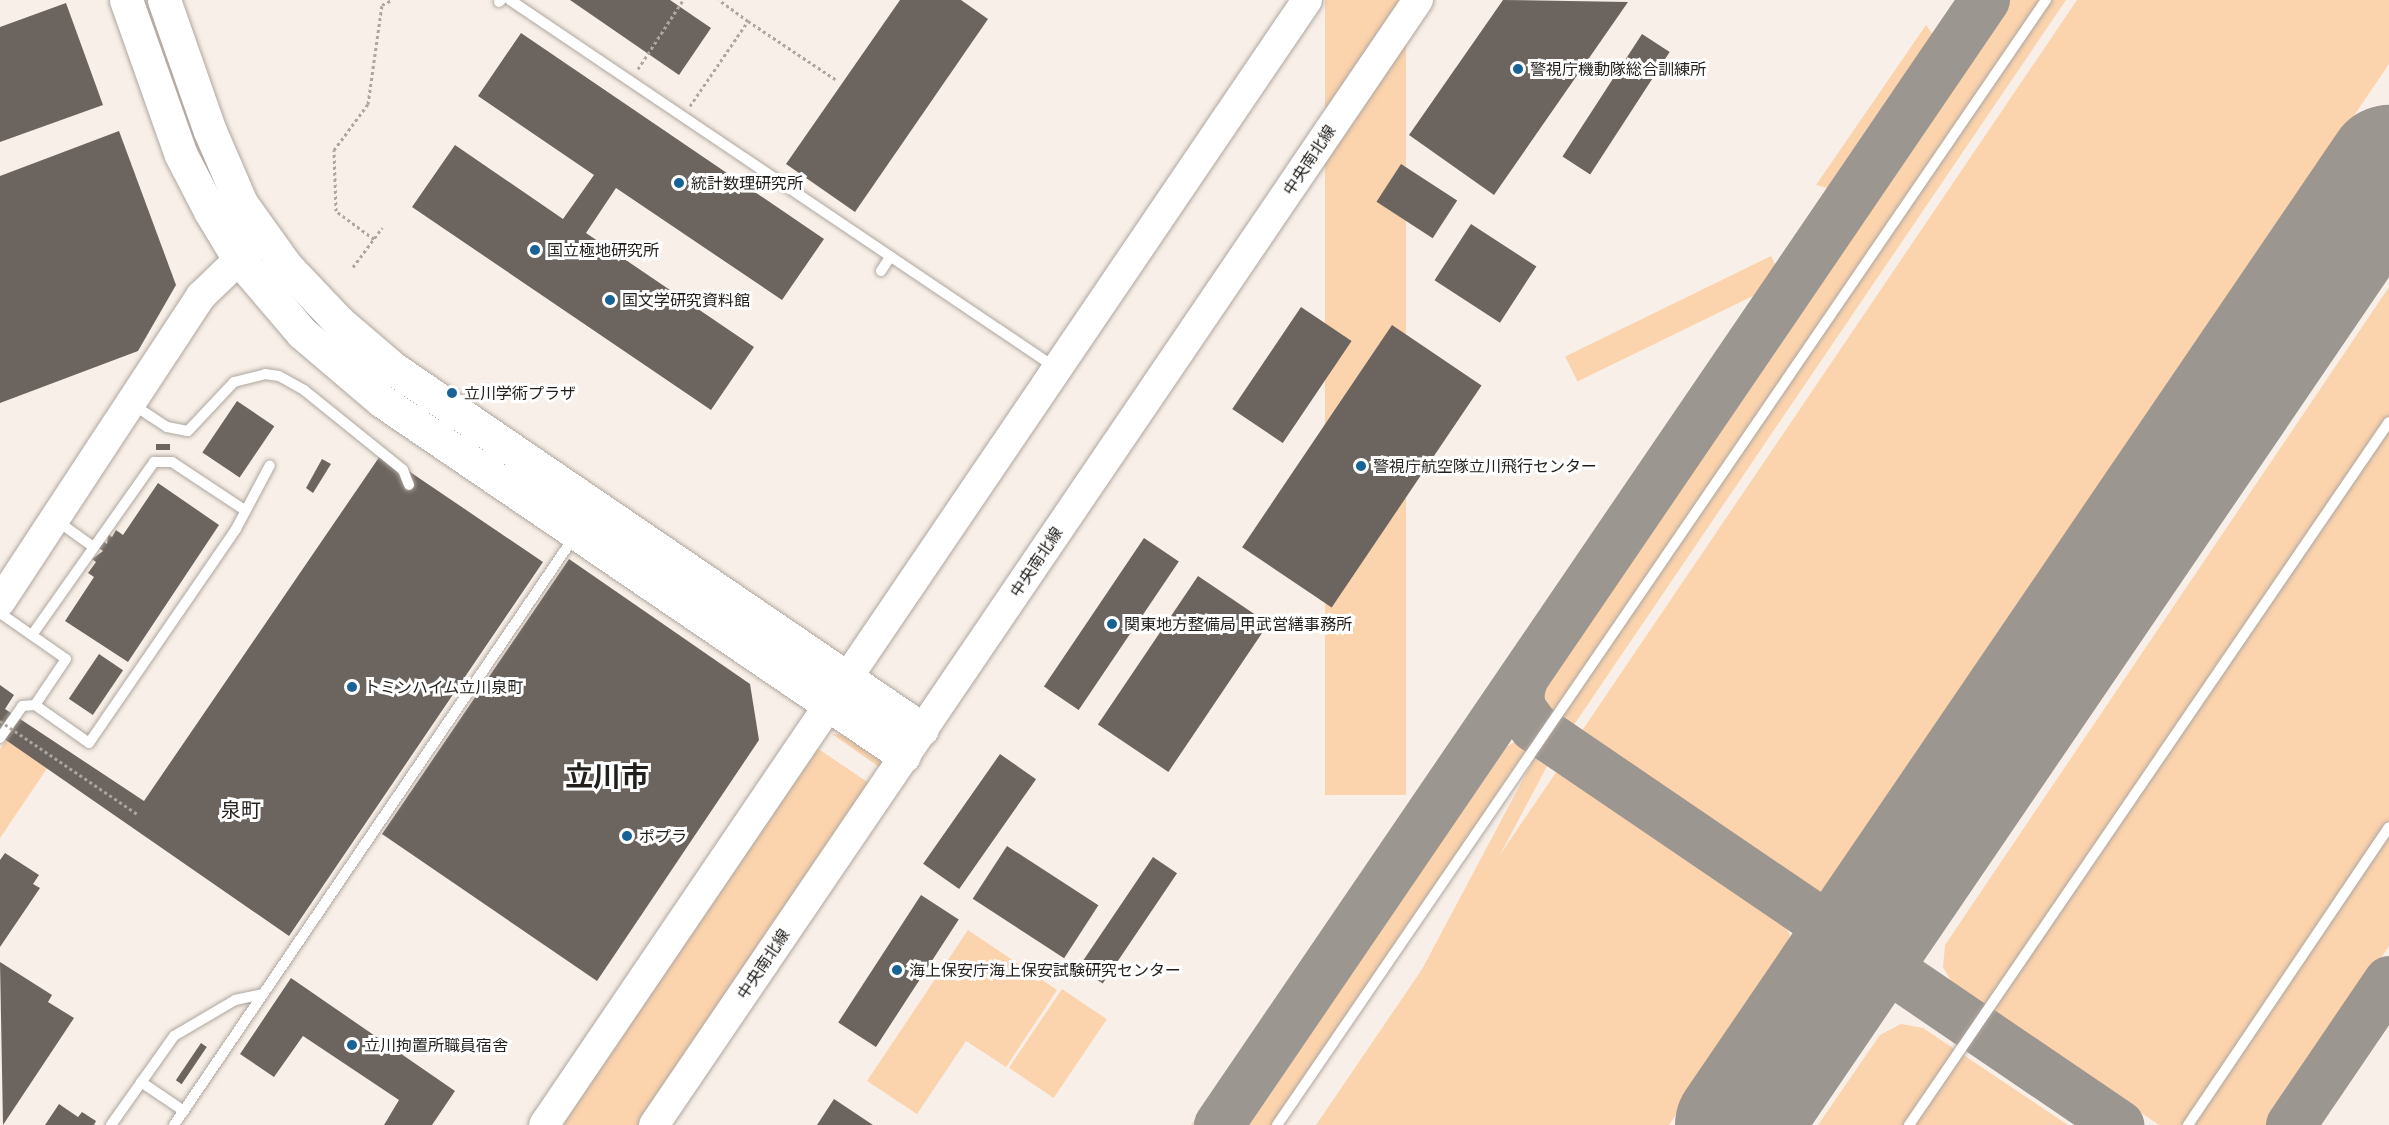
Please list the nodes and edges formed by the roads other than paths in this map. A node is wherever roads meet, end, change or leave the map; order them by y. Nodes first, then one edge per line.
1 (126, 0) edge
2 (164, 0) edge
3 (1307, 0) edge
4 (1418, 0) edge
5 (2046, 0) edge
6 (503, 1) edge
7 (264, 236) junction
8 (890, 256) junction
9 (239, 259) junction
10 (881, 271) dead end
11 (1056, 368) junction
12 (132, 404) junction
13 (2389, 422) edge
14 (270, 465) dead end
15 (409, 485) dead end
16 (243, 509) junction
17 (56, 520) junction
18 (577, 533) junction
19 (92, 546) junction
20 (0, 602) edge
21 (0, 614) edge
22 (32, 635) junction
23 (848, 678) junction
24 (35, 705) junction
25 (830, 706) junction
26 (922, 729) junction
27 (0, 738) edge
28 (904, 756) junction
29 (2389, 827) edge
30 (263, 994) junction
31 (141, 1082) junction
32 (184, 1111) junction
33 (111, 1125) edge
34 (174, 1125) edge
35 (544, 1125) edge
36 (654, 1125) edge
37 (1277, 1125) edge
38 (1909, 1125) edge
39 (2188, 1125) edge

1 - 9 main road
2 - 7 main road
3 - 11 main road
4 - 26 main road, 中央南北線
5 - 37 lane
6 - 8 lane
7 - 9 main road
7 - 23 main road
8 - 10 lane
8 - 11 lane
9 - 12 main road
9 - 18 main road
11 - 23 main road
12 - 15 lane
12 - 17 main road
13 - 38 lane
14 - 16 lane
16 - 19 lane
16 - 24 lane
17 - 19 lane
17 - 20 main road
18 - 25 main road
18 - 30 lane
19 - 22 lane
21 - 22 lane
22 - 24 lane
23 - 25 main road
23 - 26 main road
24 - 27 lane
25 - 28 main road
25 - 35 main road
26 - 28 main road, 中央南北線
28 - 36 main road, 中央南北線
29 - 39 lane
30 - 31 lane
30 - 32 lane
31 - 32 lane
31 - 33 lane
32 - 34 lane

